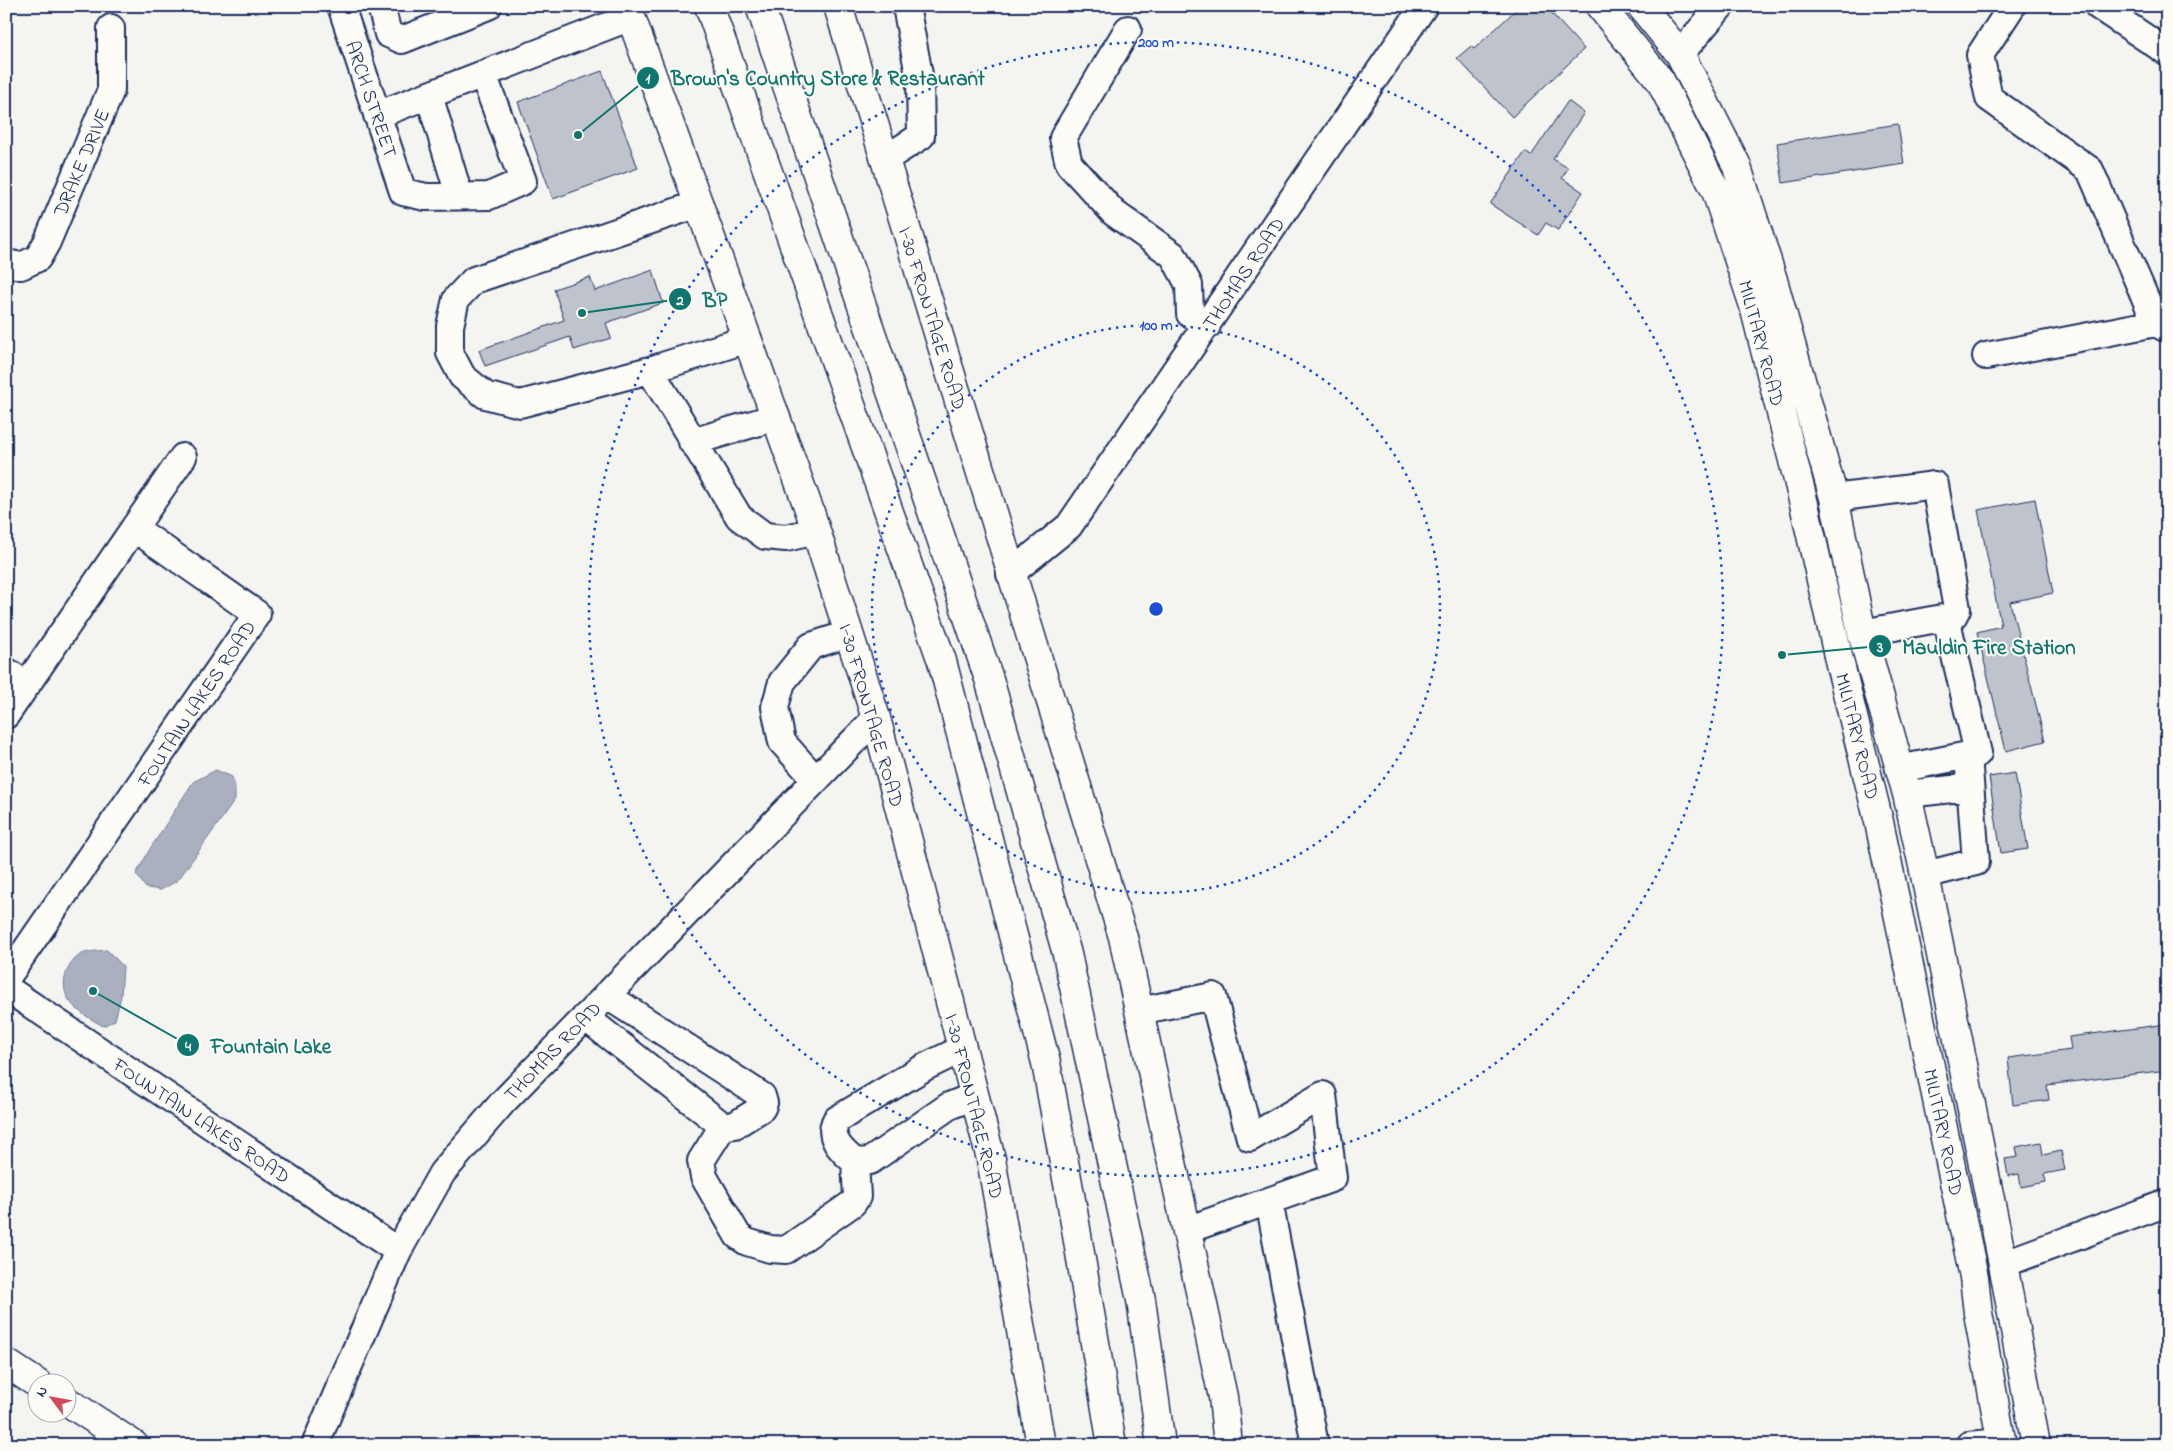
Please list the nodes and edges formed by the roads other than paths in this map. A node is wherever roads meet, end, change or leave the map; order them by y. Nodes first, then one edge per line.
1 (341, 6) edge
2 (381, 6) edge
3 (488, 6) edge
4 (709, 6) edge
5 (760, 6) edge
6 (838, 6) edge
7 (906, 6) edge
8 (1424, 6) edge
9 (1600, 6) edge
10 (1642, 6) edge
11 (1721, 6) edge
12 (2012, 6) edge
13 (2098, 6) edge
14 (629, 12) edge
15 (111, 28) dead end
16 (1128, 29) dead end
17 (2167, 52) edge
18 (1680, 54) junction
19 (484, 74) junction
20 (429, 95) junction
21 (377, 115) junction
22 (885, 159) junction
23 (459, 195) junction
24 (699, 204) junction
25 (6, 263) edge
26 (1207, 326) junction
27 (2162, 326) edge
28 (748, 339) junction
29 (1986, 356) dead end
30 (650, 370) junction
31 (776, 417) junction
32 (692, 442) junction
33 (183, 457) dead end
34 (1834, 498) junction
35 (134, 528) junction
36 (816, 531) junction
37 (1010, 574) junction
38 (1954, 616) junction
39 (1862, 633) junction
40 (848, 634) junction
41 (1835, 643) junction
42 (16, 678) edge
43 (6, 715) edge
44 (876, 718) junction
45 (1968, 755) junction
46 (816, 780) junction
47 (1903, 782) junction
48 (1970, 787) junction
49 (1925, 875) junction
50 (6, 979) edge
51 (6, 988) edge
52 (606, 995) junction
53 (1139, 1011) junction
54 (585, 1017) junction
55 (962, 1049) junction
56 (974, 1096) junction
57 (723, 1126) junction
58 (856, 1162) junction
59 (1269, 1201) junction
60 (2167, 1203) edge
61 (1187, 1230) junction
62 (398, 1251) junction
63 (2003, 1264) junction
64 (1974, 1276) junction
65 (6, 1363) edge
66 (28, 1377) edge
67 (78, 1409) edge
68 (2002, 1444) edge
69 (134, 1445) edge
70 (315, 1445) edge
71 (1041, 1445) edge
72 (1112, 1445) edge
73 (1161, 1445) edge
74 (1228, 1445) edge
75 (1314, 1445) edge
76 (1968, 1445) edge
77 (2036, 1445) edge

1 - 21 street, ARCH STREET
2 - 3 street
4 - 72 main road
5 - 73 main road
6 - 22 main road, I-30 FRONTAGE ROAD
7 - 22 street
8 - 26 street, THOMAS ROAD
9 - 41 main road, MILITARY ROAD
10 - 18 main road, MILITARY ROAD
11 - 18 street
12 - 27 street
13 - 17 street
14 - 19 street
14 - 24 main road, I-30 FRONTAGE ROAD
15 - 25 street, DRAKE DRIVE
16 - 26 street
18 - 34 main road, MILITARY ROAD
19 - 20 street
19 - 23 street
20 - 21 street
20 - 23 street
21 - 23 street, ARCH STREET
22 - 37 main road, I-30 FRONTAGE ROAD
24 - 28 main road, I-30 FRONTAGE ROAD
24 - 30 street
26 - 37 street, THOMAS ROAD
27 - 29 street
28 - 30 street
28 - 31 main road, I-30 FRONTAGE ROAD
30 - 32 street
31 - 32 street
31 - 36 main road, I-30 FRONTAGE ROAD
32 - 36 street
33 - 35 street
34 - 38 street
34 - 39 main road, MILITARY ROAD
35 - 42 street
35 - 50 street, FOUTAIN LAKES ROAD
36 - 40 main road, I-30 FRONTAGE ROAD
37 - 53 main road, I-30 FRONTAGE ROAD
38 - 39 street
38 - 45 street
39 - 41 main road
39 - 47 main road, MILITARY ROAD
40 - 44 main road, I-30 FRONTAGE ROAD
40 - 46 street
41 - 64 main road, MILITARY ROAD
42 - 43 street
44 - 46 street, THOMAS ROAD
44 - 55 main road, I-30 FRONTAGE ROAD
45 - 47 street
45 - 48 street
46 - 52 street, THOMAS ROAD
47 - 48 street
47 - 49 main road, MILITARY ROAD
48 - 49 street
49 - 63 main road, MILITARY ROAD
51 - 62 street, FOUNTAIN LAKES ROAD
52 - 54 street, THOMAS ROAD
52 - 57 street
53 - 59 street
53 - 61 main road, I-30 FRONTAGE ROAD
54 - 57 street
54 - 62 street, THOMAS ROAD
55 - 56 main road, I-30 FRONTAGE ROAD
55 - 58 street
56 - 58 street
56 - 71 main road, I-30 FRONTAGE ROAD
57 - 58 street
59 - 61 street
59 - 75 street
60 - 63 street
61 - 74 main road, I-30 FRONTAGE ROAD
62 - 70 street, THOMAS ROAD
63 - 64 main road
63 - 77 main road, MILITARY ROAD
64 - 68 main road, MILITARY ROAD
65 - 66 main road
67 - 69 main road
68 - 76 street

